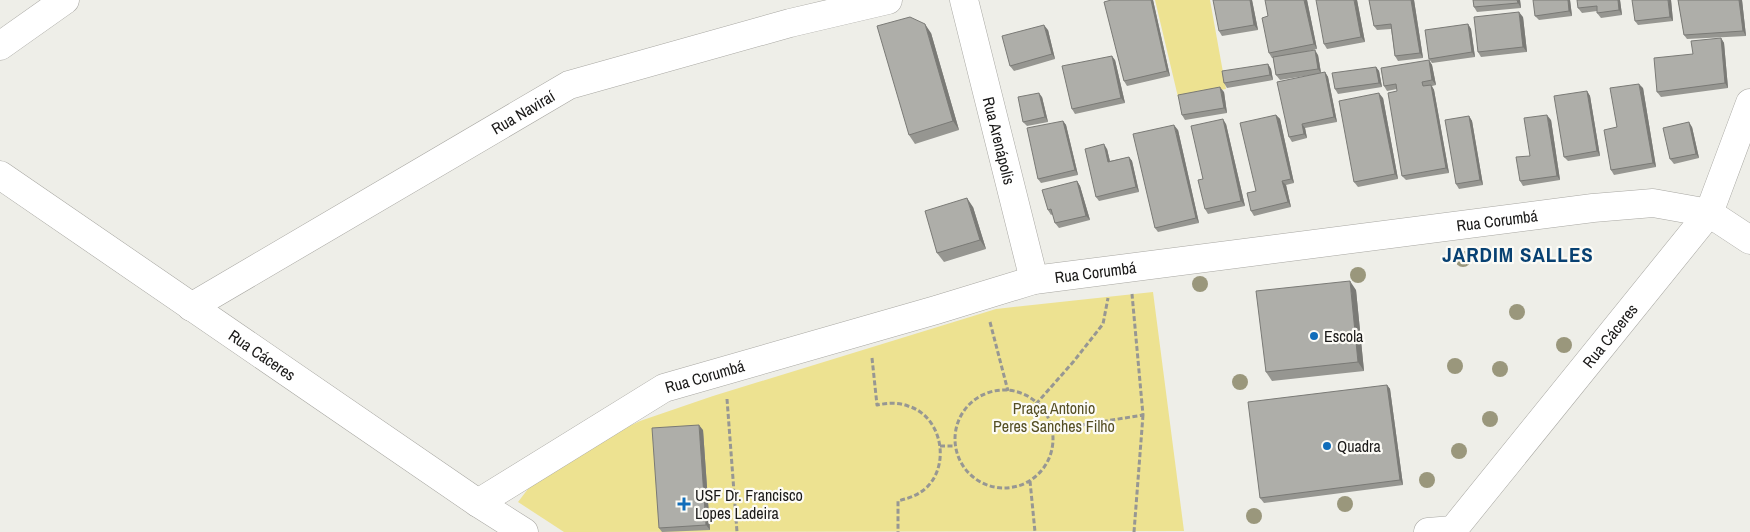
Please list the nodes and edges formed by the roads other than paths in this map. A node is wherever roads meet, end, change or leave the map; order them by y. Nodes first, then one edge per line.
1 (65, 0) edge
2 (888, 0) edge
3 (964, 0) edge
4 (0, 46) edge
5 (1750, 103) edge
6 (0, 175) edge
7 (1709, 213) junction
8 (1750, 240) edge
9 (1034, 280) junction
10 (191, 307) junction
11 (478, 503) junction
12 (1445, 531) edge
13 (524, 532) edge

1 - 4 street
2 - 10 street, Rua Naviraí
3 - 9 street, Rua Arenápolis
5 - 7 street, Rua Cáceres
6 - 10 street, Rua Cáceres
7 - 8 street, Rua Corumbá
7 - 9 street, Rua Corumbá
7 - 12 street, Rua Cáceres
9 - 11 street, Rua Corumbá
10 - 11 street, Rua Cáceres
11 - 13 street, Rua Cáceres

